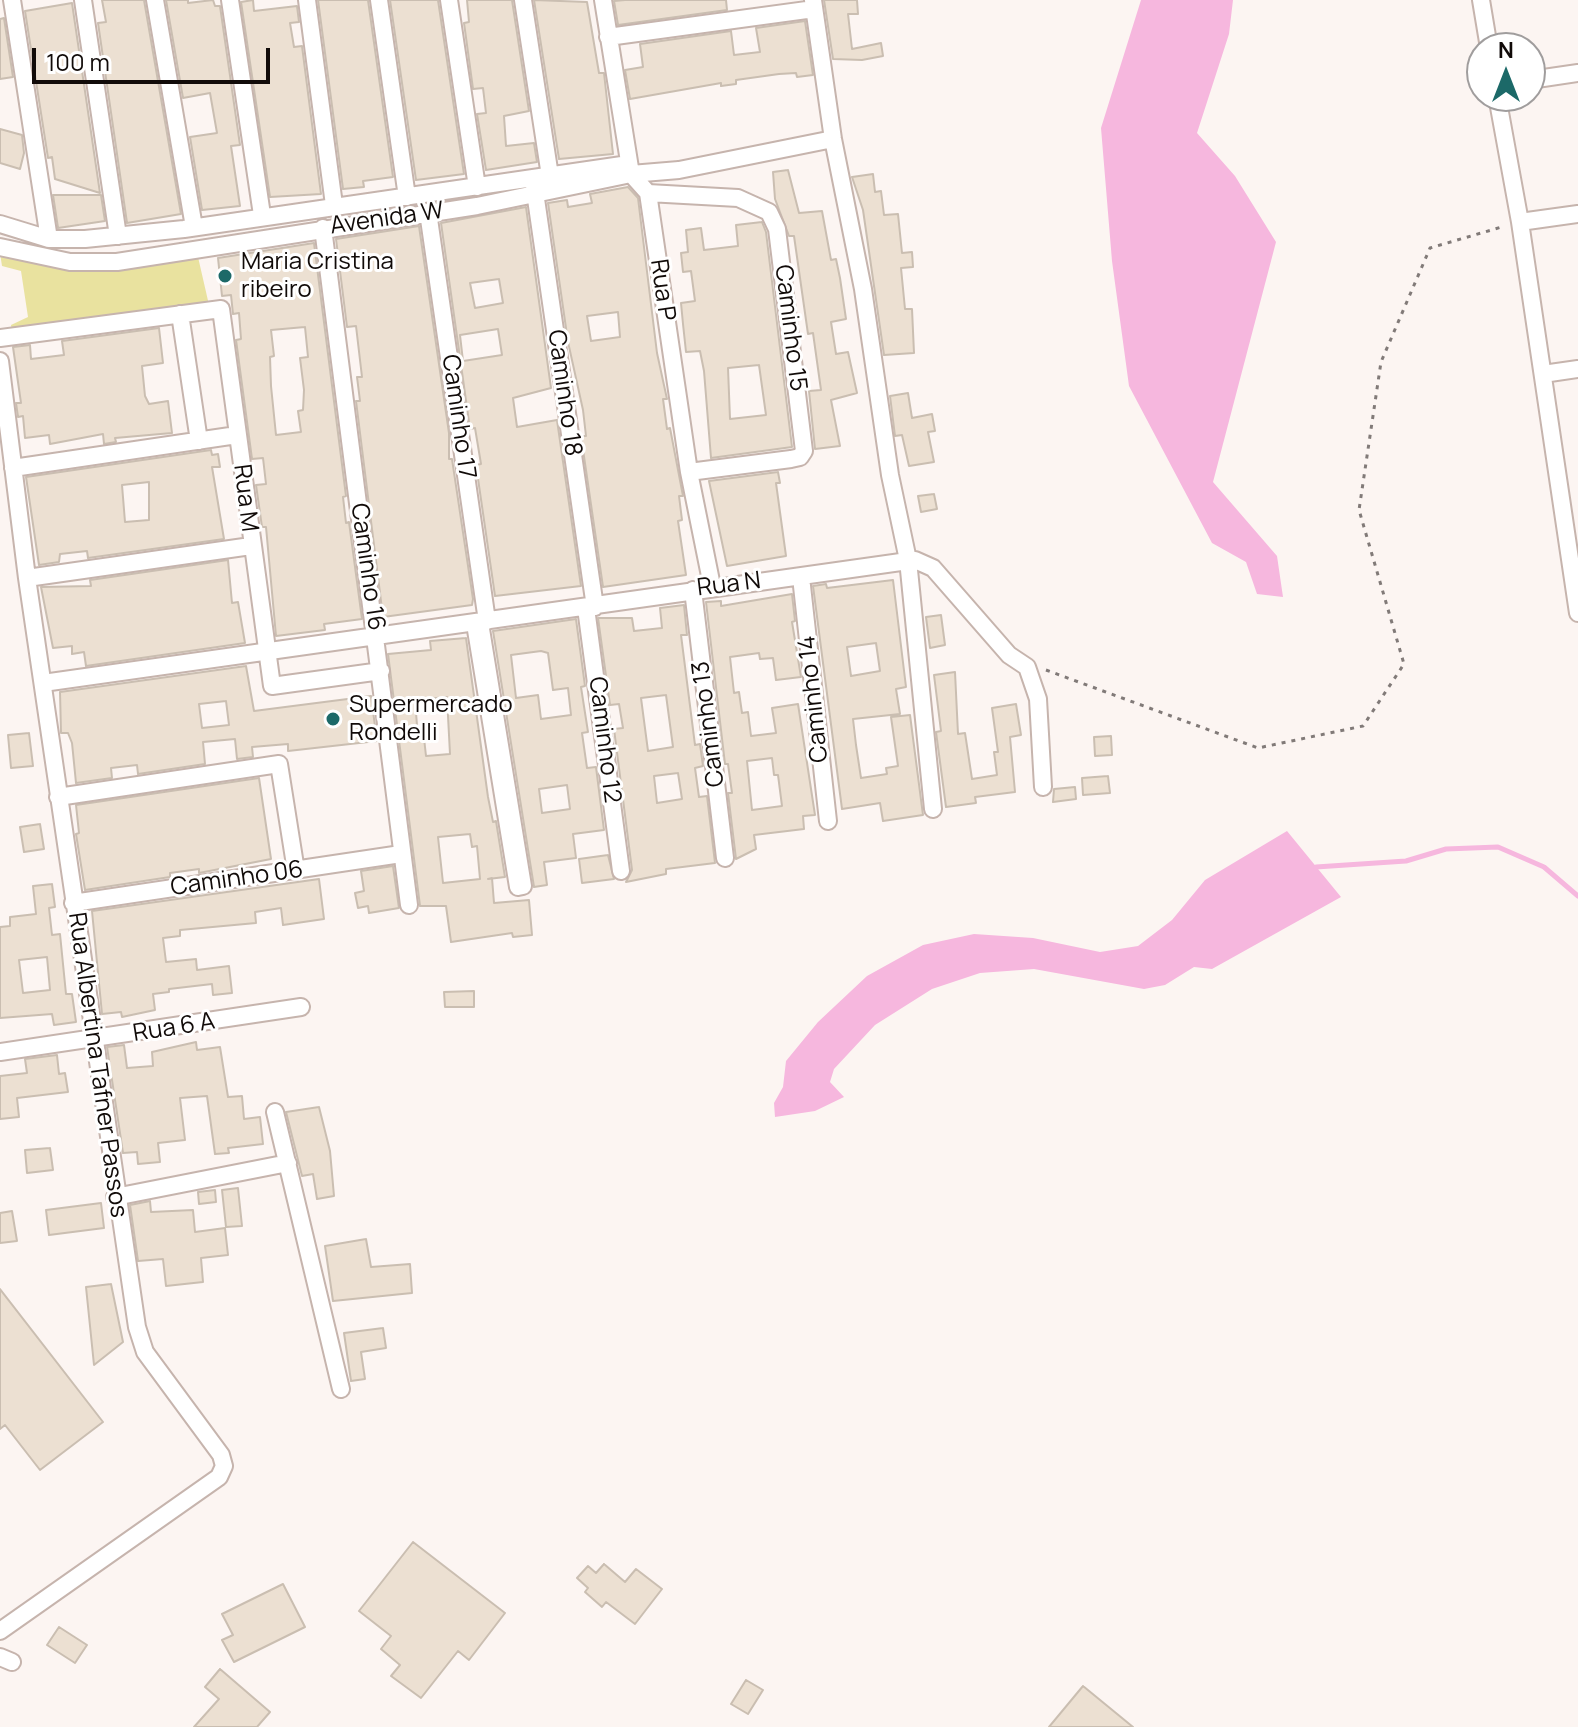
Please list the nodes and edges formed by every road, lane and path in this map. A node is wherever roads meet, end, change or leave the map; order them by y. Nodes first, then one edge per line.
1 (10, 0) edge
2 (83, 0) edge
3 (155, 0) edge
4 (230, 0) edge
5 (307, 0) edge
6 (379, 0) edge
7 (449, 0) edge
8 (523, 0) edge
9 (603, 0) edge
10 (1481, 0) edge
11 (0, 2) edge
12 (813, 4) edge
13 (1486, 32) edge
14 (608, 37) junction
15 (1578, 73) edge
16 (1546, 78) edge
17 (1500, 112) edge
18 (833, 139) junction
19 (630, 169) junction
20 (550, 176) junction
21 (477, 187) junction
22 (534, 187) junction
23 (648, 193) junction
24 (407, 197) junction
25 (334, 205) junction
26 (428, 212) junction
27 (1578, 214) edge
28 (262, 215) junction
29 (1520, 222) junction
30 (0, 224) edge
31 (194, 227) junction
32 (323, 228) junction
33 (118, 236) junction
34 (49, 239) junction
35 (0, 247) edge
36 (180, 314) junction
37 (0, 338) edge
38 (0, 361) edge
39 (1578, 369) edge
40 (1543, 374) junction
41 (237, 435) junction
42 (199, 441) junction
43 (13, 468) junction
44 (689, 472) junction
45 (1571, 509) edge
46 (251, 546) junction
47 (908, 560) junction
48 (801, 577) junction
49 (27, 578) junction
50 (712, 586) junction
51 (693, 590) junction
52 (591, 607) junction
53 (1578, 613) edge
54 (484, 622) junction
55 (377, 638) junction
56 (267, 650) junction
57 (1027, 667) junction
58 (381, 671) junction
59 (43, 683) junction
60 (1043, 787) dead end
61 (58, 797) junction
62 (933, 809) dead end
63 (828, 821) dead end
64 (401, 854) junction
65 (725, 858) dead end
66 (296, 871) junction
67 (621, 871) dead end
68 (73, 903) junction
69 (409, 905) dead end
70 (301, 1007) dead end
71 (93, 1041) junction
72 (0, 1052) edge
73 (275, 1112) dead end
74 (288, 1163) junction
75 (115, 1197) junction
76 (341, 1389) dead end
77 (0, 1631) edge

1 - 11 street
1 - 34 street
2 - 33 street
3 - 31 street
4 - 28 street
5 - 25 street
6 - 24 street
7 - 21 street
8 - 20 street
9 - 14 street
10 - 13 street
12 - 14 street
12 - 18 street
14 - 19 street
15 - 16 street
17 - 29 street
18 - 19 street, Avenida W
18 - 47 street
19 - 20 street, Avenida W
19 - 22 street, Avenida W
19 - 23 street
20 - 22 street, Avenida W
21 - 22 street, Avenida W
21 - 24 street, Avenida W
22 - 26 street, Avenida W
22 - 52 street, Caminho 18
23 - 44 street, Rua P
23 - 44 street, Caminho 15
24 - 25 street, Avenida W
25 - 28 street, Avenida W
26 - 32 street, Avenida W
26 - 54 street, Caminho 17
27 - 29 street
28 - 31 street, Avenida W
29 - 40 street
29 - 57 path
30 - 34 street, Avenida W
31 - 33 street, Avenida W
32 - 35 street, Avenida W
32 - 55 street, Caminho 16
33 - 34 street, Avenida W
36 - 37 street
36 - 41 street, Rua M
36 - 42 street
38 - 43 street, Rua Albertina Tafner Passos
39 - 40 street
40 - 45 street
41 - 42 street
41 - 46 street, Rua M
42 - 43 street
43 - 49 street, Rua Albertina Tafner Passos
44 - 50 street, Rua P
45 - 53 street
46 - 49 street
46 - 56 street, Rua M
47 - 48 street, Rua N
47 - 57 street
47 - 62 street
48 - 50 street, Rua N
48 - 63 street, Caminho 14
49 - 59 street, Rua Albertina Tafner Passos
50 - 51 street, Rua N
51 - 52 street, Rua N
51 - 65 street, Caminho 13
52 - 54 street, Rua N
52 - 67 street, Caminho 12
54 - 54 street
54 - 55 street, Rua N
55 - 56 street, Rua N
55 - 58 street, Caminho 16
56 - 58 street, Rua M
56 - 59 street, Rua N
57 - 60 street
58 - 64 street, Caminho 16
59 - 61 street, Rua Albertina Tafner Passos
61 - 66 street
61 - 68 street, Rua Albertina Tafner Passos
64 - 66 street, Caminho 06
64 - 69 street, Caminho 16
66 - 68 street, Caminho 06
68 - 71 street, Rua Albertina Tafner Passos
70 - 71 street, Rua 6 A
71 - 72 street, Rua 6 A
71 - 75 street, Rua Albertina Tafner Passos
73 - 74 street
74 - 75 street
74 - 76 street
75 - 77 street, Rua Albertina Tafner Passos

